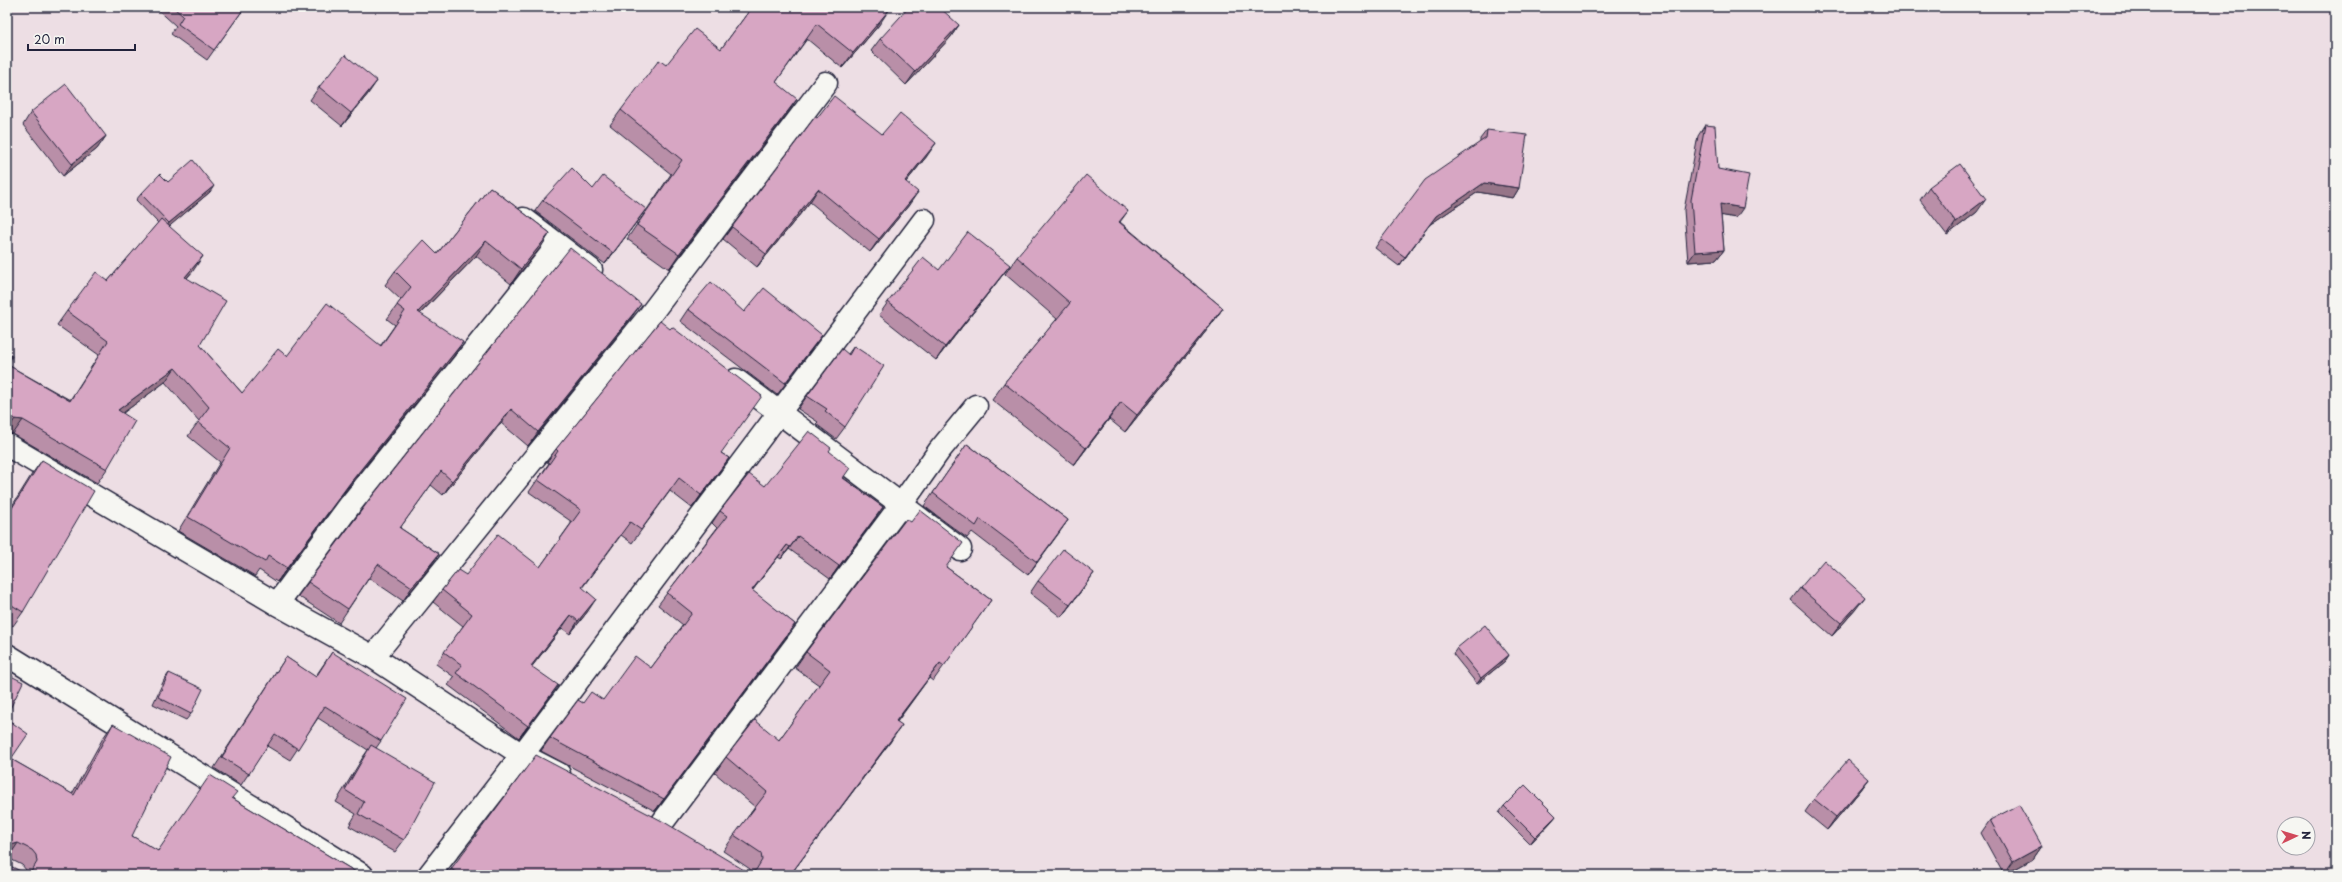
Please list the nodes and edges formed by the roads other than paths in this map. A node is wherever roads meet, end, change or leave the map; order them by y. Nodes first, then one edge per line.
1 (826, 83) dead end
2 (510, 208) edge
3 (924, 220) dead end
4 (558, 244) junction
5 (607, 282) edge
6 (631, 301) edge
7 (650, 315) junction
8 (668, 329) edge
9 (718, 366) edge
10 (976, 406) dead end
11 (780, 413) junction
12 (7, 445) edge
13 (902, 505) junction
14 (960, 549) edge
15 (277, 604) junction
16 (7, 655) edge
17 (374, 657) junction
18 (522, 754) junction
19 (577, 784) edge
20 (639, 816) edge
21 (660, 827) junction
22 (679, 839) edge
23 (362, 875) edge
24 (429, 875) edge

1 - 7 street
2 - 4 street
3 - 11 street
4 - 5 street
4 - 15 street
6 - 7 street
7 - 8 street
7 - 17 street
9 - 11 street
10 - 13 street
11 - 13 street
11 - 18 street
12 - 15 street
13 - 14 street
13 - 21 street
15 - 17 street
16 - 23 street
17 - 18 street
18 - 19 street
18 - 24 street
20 - 21 street
21 - 22 street

